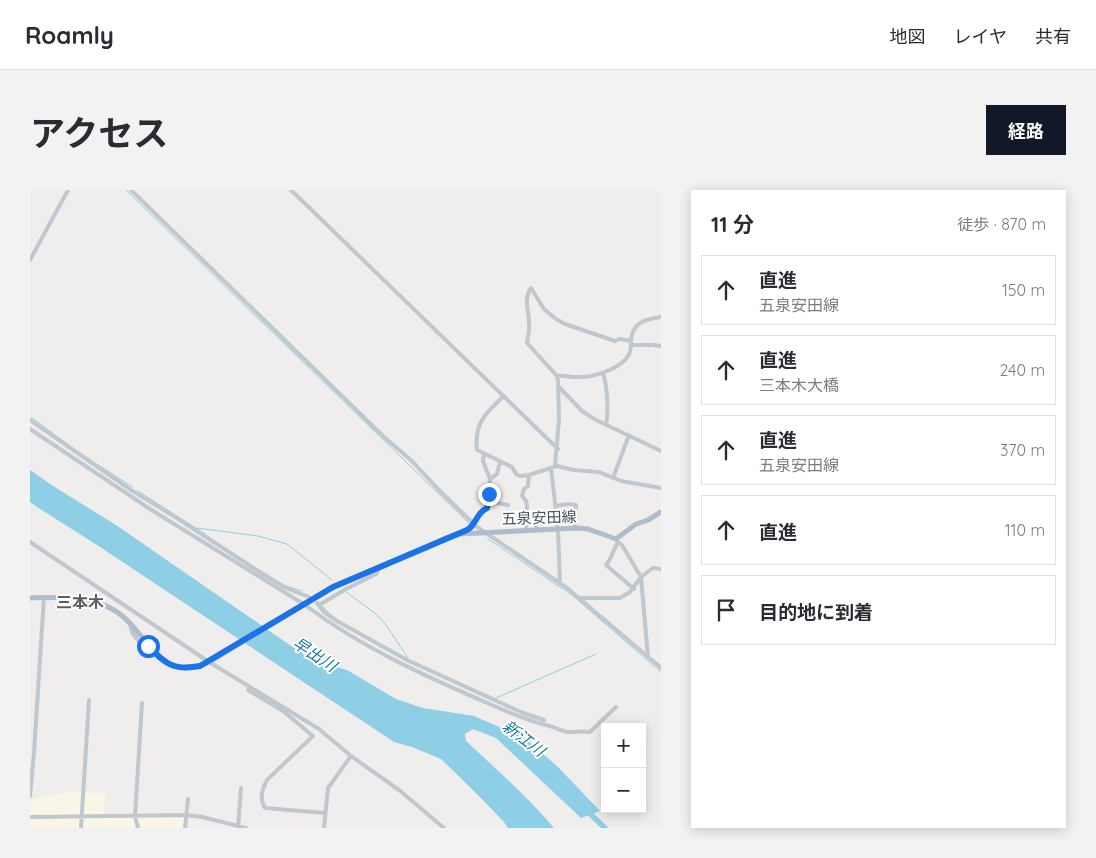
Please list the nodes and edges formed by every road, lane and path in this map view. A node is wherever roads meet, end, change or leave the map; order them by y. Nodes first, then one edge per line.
1 (68, 190) edge
2 (131, 190) edge
3 (291, 190) edge
4 (30, 260) edge
5 (661, 317) edge
6 (631, 343) junction
7 (661, 346) edge
8 (603, 373) junction
9 (556, 376) junction
10 (559, 387) junction
11 (504, 396) junction
12 (30, 420) edge
13 (606, 424) junction
14 (30, 429) edge
15 (629, 435) junction
16 (558, 448) junction
17 (661, 449) edge
18 (484, 454) junction
19 (500, 462) junction
20 (553, 467) junction
21 (529, 475) junction
22 (612, 478) junction
23 (490, 479) junction
24 (661, 488) edge
25 (488, 501) junction
26 (508, 505) dead end
27 (555, 506) junction
28 (661, 512) edge
29 (535, 514) dead end
30 (474, 524) junction
31 (575, 528) junction
32 (558, 529) junction
33 (536, 530) junction
34 (526, 531) junction
35 (484, 532) junction
36 (461, 534) junction
37 (617, 540) junction
38 (30, 542) edge
39 (381, 567) junction
40 (661, 569) edge
41 (641, 577) junction
42 (560, 583) junction
43 (634, 589) junction
44 (44, 597) junction
45 (310, 597) dead end
46 (30, 598) edge
47 (581, 598) junction
48 (304, 605) junction
49 (130, 623) junction
50 (145, 650) dead end
51 (648, 657) junction
52 (210, 662) junction
53 (661, 668) edge
54 (248, 690) dead end
55 (89, 700) dead end
56 (142, 703) dead end
57 (616, 707) dead end
58 (544, 720) dead end
59 (351, 756) junction
60 (241, 788) dead end
61 (30, 796) edge
62 (188, 798) dead end
63 (325, 813) junction
64 (186, 815) junction
65 (83, 816) junction
66 (135, 816) junction
67 (30, 817) edge
68 (238, 827) edge
69 (81, 828) edge
70 (138, 828) edge
71 (185, 828) edge
72 (246, 828) edge
73 (324, 828) edge
74 (444, 828) edge

1 - 4 street
2 - 30 street
3 - 11 street
5 - 6 street
6 - 7 street
6 - 8 street
6 - 9 street
8 - 9 street
8 - 13 street
9 - 10 street
10 - 13 street
10 - 16 street
11 - 16 street
11 - 18 street
12 - 45 street
13 - 15 street
14 - 48 street
15 - 17 street
15 - 22 street
16 - 20 street
18 - 19 street
18 - 23 street
19 - 21 street
19 - 23 street
20 - 21 street
20 - 22 street
20 - 27 street
21 - 34 street
22 - 24 street
23 - 25 street
25 - 26 street
25 - 30 street
27 - 31 street
27 - 32 street
28 - 37 main road
29 - 33 street
30 - 35 street
30 - 36 street
31 - 32 main road, 五泉安田線
31 - 37 main road, 五泉安田線
32 - 33 main road, 五泉安田線
32 - 42 street
33 - 34 main road, 五泉安田線
34 - 35 main road, 五泉安田線
35 - 36 main road, 五泉安田線
35 - 42 street
36 - 39 main road, 五泉安田線
37 - 41 street
37 - 43 street
38 - 52 street
39 - 48 main road, 五泉安田線
39 - 58 street
40 - 41 street
41 - 43 street
41 - 51 street
42 - 47 street
43 - 47 street
44 - 46 main road
44 - 49 main road
44 - 61 street
47 - 51 street
48 - 52 main road, 五泉安田線
48 - 57 street
49 - 50 street
49 - 52 main road
51 - 53 street
52 - 59 street
54 - 63 street
55 - 65 street
56 - 66 street
59 - 63 street
59 - 74 street
60 - 68 street
62 - 64 street
63 - 73 street
64 - 66 street
64 - 68 street
64 - 71 street
65 - 66 street
65 - 67 street
65 - 69 street
66 - 70 street
68 - 72 street

